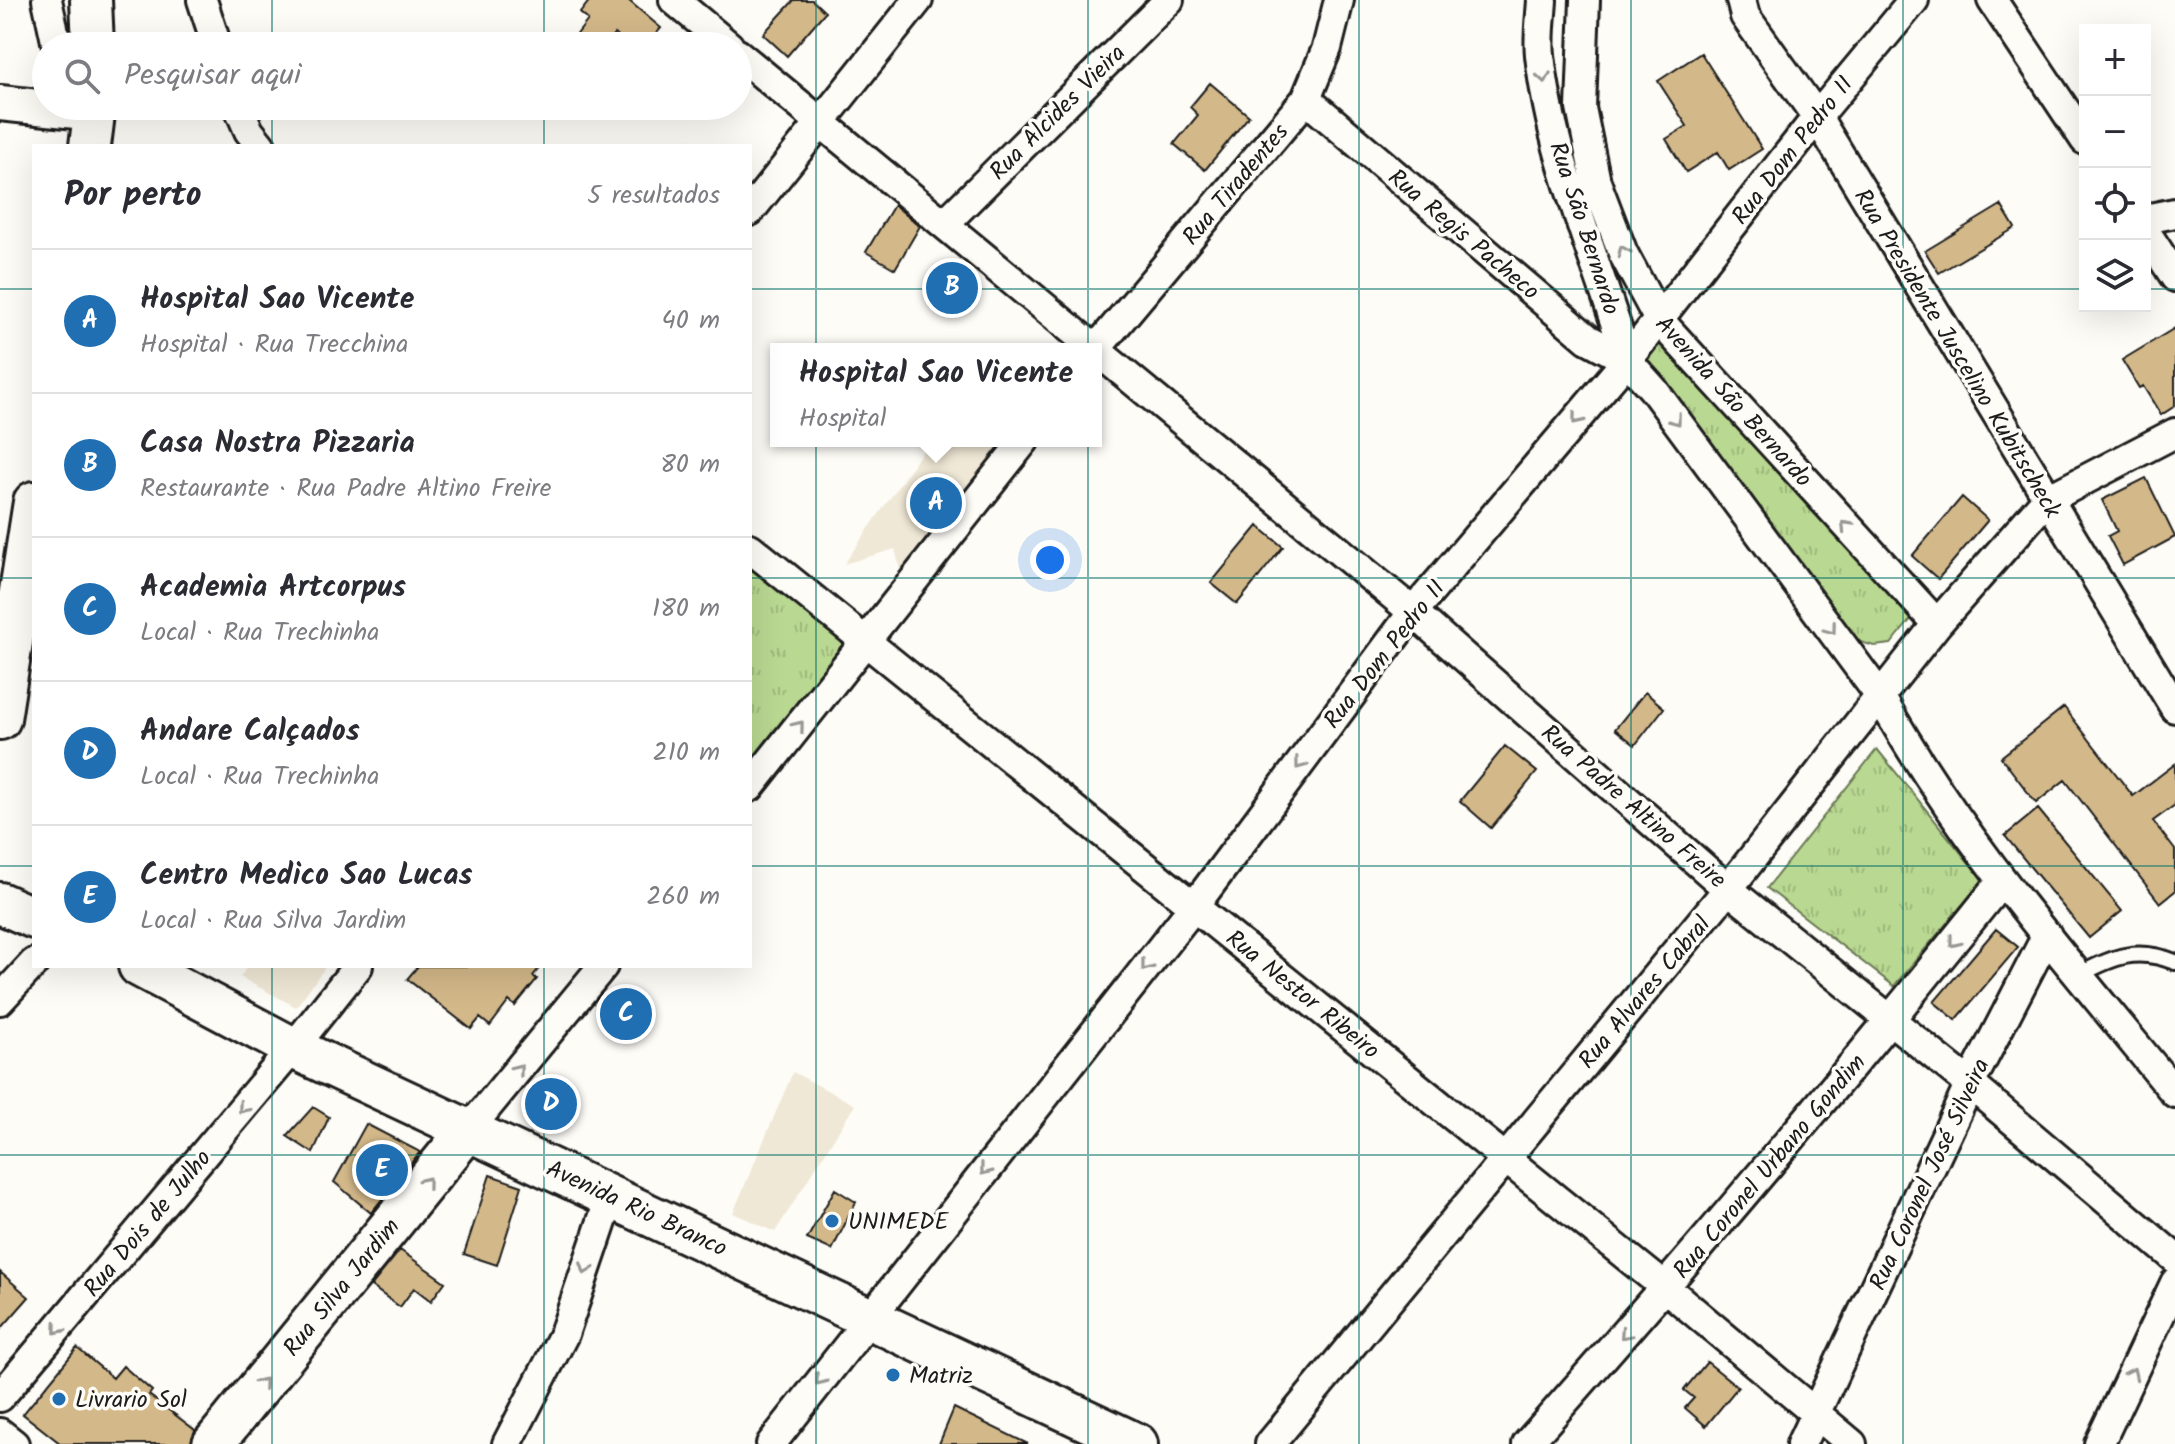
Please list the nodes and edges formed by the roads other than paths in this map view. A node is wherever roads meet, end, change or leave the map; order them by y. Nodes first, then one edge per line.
1 (47, 0) edge
2 (91, 0) edge
3 (202, 0) edge
4 (674, 0) edge
5 (918, 0) edge
6 (1169, 0) edge
7 (1339, 0) edge
8 (1542, 0) edge
9 (1585, 0) edge
10 (1741, 0) edge
11 (1914, 0) edge
12 (1992, 0) edge
13 (54, 32) edge
14 (92, 32) edge
15 (212, 32) edge
16 (712, 32) edge
17 (752, 66) edge
18 (1306, 99) junction
19 (0, 103) edge
20 (32, 108) edge
21 (1817, 117) junction
22 (244, 120) edge
23 (820, 125) junction
24 (2079, 131) edge
25 (259, 144) edge
26 (752, 209) edge
27 (2175, 213) edge
28 (2151, 218) edge
29 (944, 224) junction
30 (2151, 240) edge
31 (2175, 277) edge
32 (1659, 320) junction
33 (1089, 343) edge
34 (1101, 343) edge
35 (1102, 354) edge
36 (1627, 360) junction
37 (2175, 433) edge
38 (1019, 447) edge
39 (2046, 500) junction
40 (32, 515) edge
41 (752, 550) edge
42 (1413, 612) junction
43 (1937, 624) junction
44 (867, 642) junction
45 (1880, 696) junction
46 (2175, 708) edge
47 (0, 719) edge
48 (752, 785) edge
49 (2002, 881) junction
50 (1728, 889) junction
51 (0, 903) edge
52 (1195, 905) junction
53 (32, 917) edge
54 (2047, 935) junction
55 (2175, 962) edge
56 (32, 965) edge
57 (144, 968) edge
58 (356, 968) edge
59 (601, 968) edge
60 (2079, 975) junction
61 (0, 1000) edge
62 (1891, 1020) junction
63 (293, 1048) junction
64 (1970, 1084) junction
65 (2175, 1093) edge
66 (469, 1129) junction
67 (1505, 1160) junction
68 (611, 1195) junction
69 (2175, 1258) edge
70 (2175, 1283) edge
71 (1666, 1288) junction
72 (868, 1318) junction
73 (0, 1397) edge
74 (1815, 1415) junction
75 (0, 1433) edge
76 (14, 1444) edge
77 (213, 1444) edge
78 (507, 1444) edge
79 (771, 1444) edge
80 (1137, 1444) edge
81 (1270, 1444) edge
82 (1527, 1444) edge
83 (1801, 1444) edge
84 (1852, 1444) edge
85 (2099, 1444) edge

1 - 13 street
2 - 14 main road
3 - 15 street
4 - 16 street
5 - 23 street
6 - 29 street, Rua Alcides Vieira
7 - 18 street, Rua Tiradentes
8 -> 36 street, Rua São Bernardo
32 -> 9 street, Avenida São Bernardo
10 - 21 street, Rua Presidente Juscelino Kubitscheck
11 - 21 street, Rua Dom Pedro II
12 - 24 street
17 - 23 street, Rua Padre Altino Freire
18 - 34 street, Rua Tiradentes
18 - 36 street, Rua Regis Pacheco
19 - 20 street
21 - 32 street, Rua Dom Pedro II
21 - 39 street, Rua Presidente Juscelino Kubitscheck
22 - 25 street
23 - 26 street
23 - 29 street, Rua Padre Altino Freire
27 - 28 street
29 - 33 street, Rua Padre Altino Freire
30 - 31 street
32 - 36 street, Rua Dom Pedro II
43 -> 32 street, Avenida São Bernardo
35 - 42 street, Rua Padre Altino Freire
36 -> 42 street, Rua Dom Pedro II
36 -> 45 street
37 - 39 street
38 - 44 street
39 - 43 street, Rua Alvares Cabral
39 - 46 street, Rua Presidente Juscelino Kubitscheck
40 - 47 main road
41 - 44 street, Rua Nestor Ribeiro
42 - 50 street, Rua Padre Altino Freire
42 -> 52 street, Rua Dom Pedro II
43 - 45 street, Rua Alvares Cabral
48 -> 44 street
44 - 52 street, Rua Nestor Ribeiro
45 - 49 street
45 - 50 street, Rua Alvares Cabral
49 - 54 street
49 -> 62 street, Rua Coronel Urbano Gondim
50 - 62 street, Rua Padre Altino Freire
50 - 67 street, Rua Alvares Cabral
51 - 53 main road
52 - 67 street, Rua Nestor Ribeiro
52 -> 72 street, Rua Dom Pedro II
54 - 60 street
54 - 64 street, Rua Coronel José Silveira
55 - 60 lane
56 - 61 street
57 - 63 main road, Avenida Rio Branco
58 - 63 street, Rua Dois de Julho
66 -> 59 street
60 - 65 street
62 - 64 street, Rua Padre Altino Freire
62 - 71 street, Rua Coronel Urbano Gondim
63 - 66 main road, Avenida Rio Branco
63 -> 73 street, Rua Dois de Julho
64 - 69 street, Rua Padre Altino Freire
64 - 74 street, Rua Coronel José Silveira
66 - 68 main road, Avenida Rio Branco
77 -> 66 main road, Rua Silva Jardim
67 - 71 street, Rua Nestor Ribeiro
67 - 81 street, Rua Alvares Cabral
68 - 72 main road, Avenida Rio Branco
68 -> 78 street
85 -> 70 street
71 - 74 street, Rua Nestor Ribeiro
71 -> 82 street, Rua Coronel Urbano Gondim
72 -> 79 street, Rua Dom Pedro II
72 - 80 main road, Avenida Rio Branco
74 - 83 street, Rua Coronel José Silveira
74 - 84 street, Rua Nestor Ribeiro
75 - 76 street

